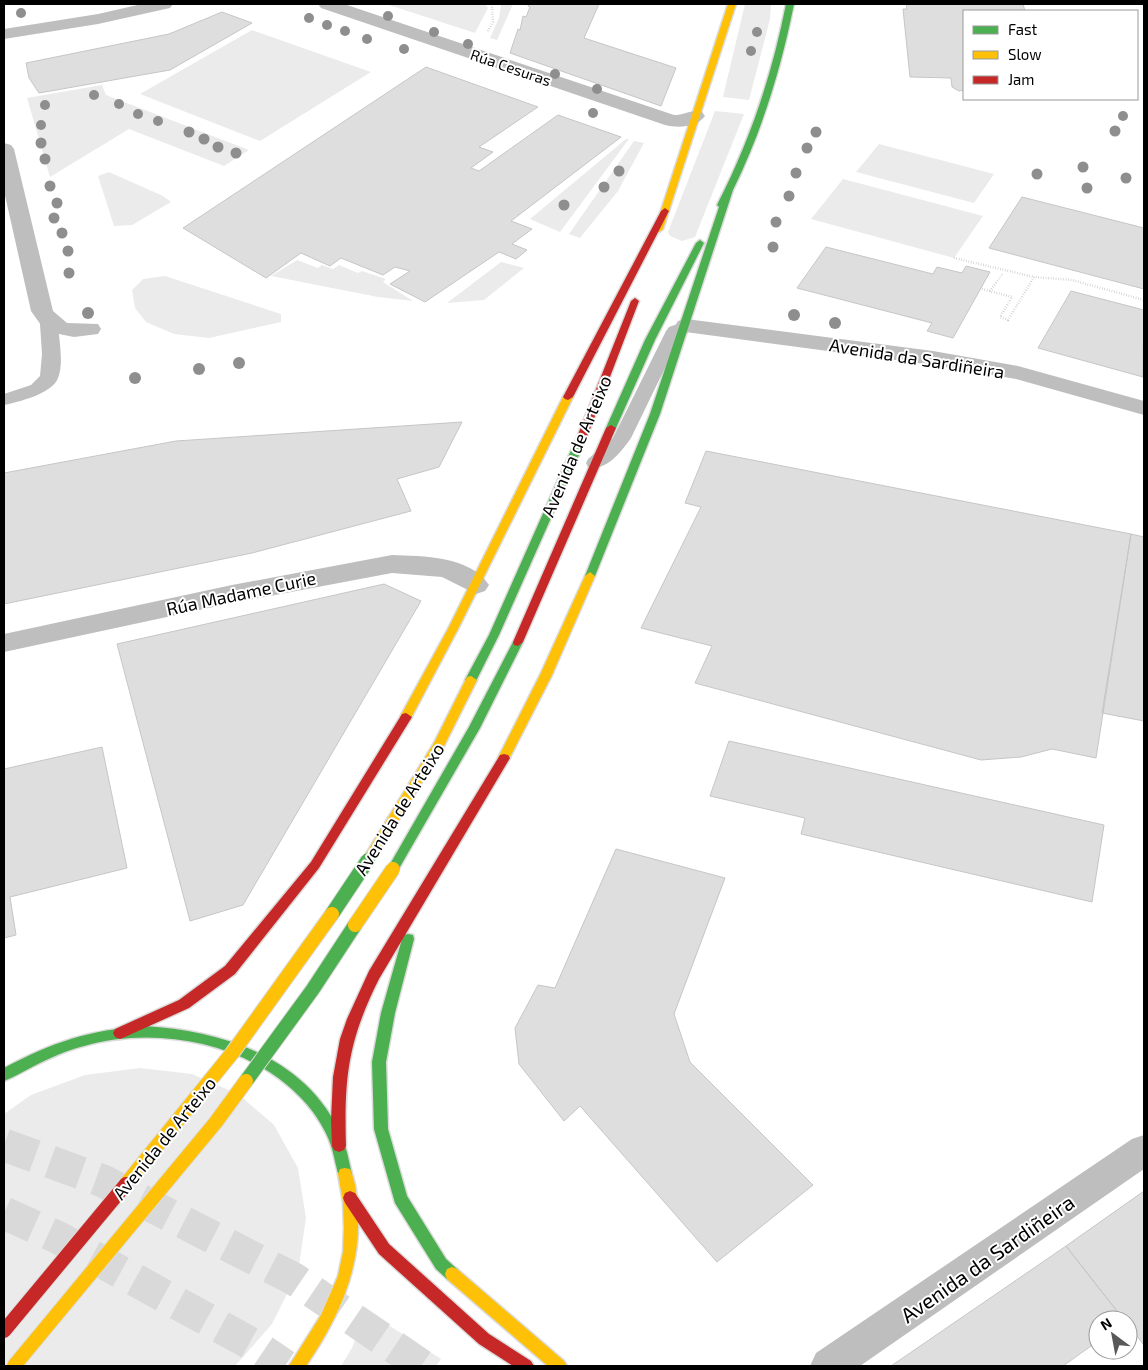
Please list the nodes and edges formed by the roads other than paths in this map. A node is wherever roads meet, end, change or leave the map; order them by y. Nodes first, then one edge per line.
1 (164, 4) edge
2 (327, 4) edge
3 (732, 4) edge
4 (790, 4) edge
5 (4, 34) edge
6 (696, 116) junction
7 (4, 149) edge
8 (729, 191) junction
9 (665, 211) junction
10 (49, 324) junction
11 (686, 326) junction
12 (90, 329) dead end
13 (4, 400) edge
14 (1144, 408) edge
15 (595, 463) junction
16 (476, 585) junction
17 (4, 643) edge
18 (416, 908) junction
19 (120, 1033) junction
20 (12, 1065) edge
21 (339, 1146) junction
22 (1144, 1150) edge
23 (350, 1198) junction
24 (4, 1331) edge
25 (14, 1366) edge
26 (297, 1366) edge
27 (526, 1366) edge
28 (559, 1366) edge
29 (830, 1366) edge

1 - 5 street
2 - 6 street, Rúa Cesuras
3 - 6 main road, Avenida de Arteixo
4 - 8 main road, Avenida de Arteixo
6 - 9 main road, Avenida de Arteixo
7 - 10 street
8 - 11 main road, Avenida de Arteixo
8 - 15 main road, Avenida de Arteixo
9 - 16 main road, Avenida de Arteixo
9 - 24 main road, Avenida de Arteixo, bridge
10 - 12 street
10 - 13 lane
11 - 14 street, Avenida da Sardiñeira
11 - 15 lane, Avenida de Arteixo
11 - 18 main road, Avenida de Arteixo
15 - 25 main road, Avenida de Arteixo, bridge
16 - 17 street, Rúa Madame Curie
16 - 19 main road, Avenida de Arteixo
18 - 21 main road, Avenida de Arteixo
18 - 28 main road
19 - 20 main road
19 - 21 main road
21 - 23 main road
22 - 29 street, Avenida da Sardiñeira
23 - 26 main road
23 - 27 main road

